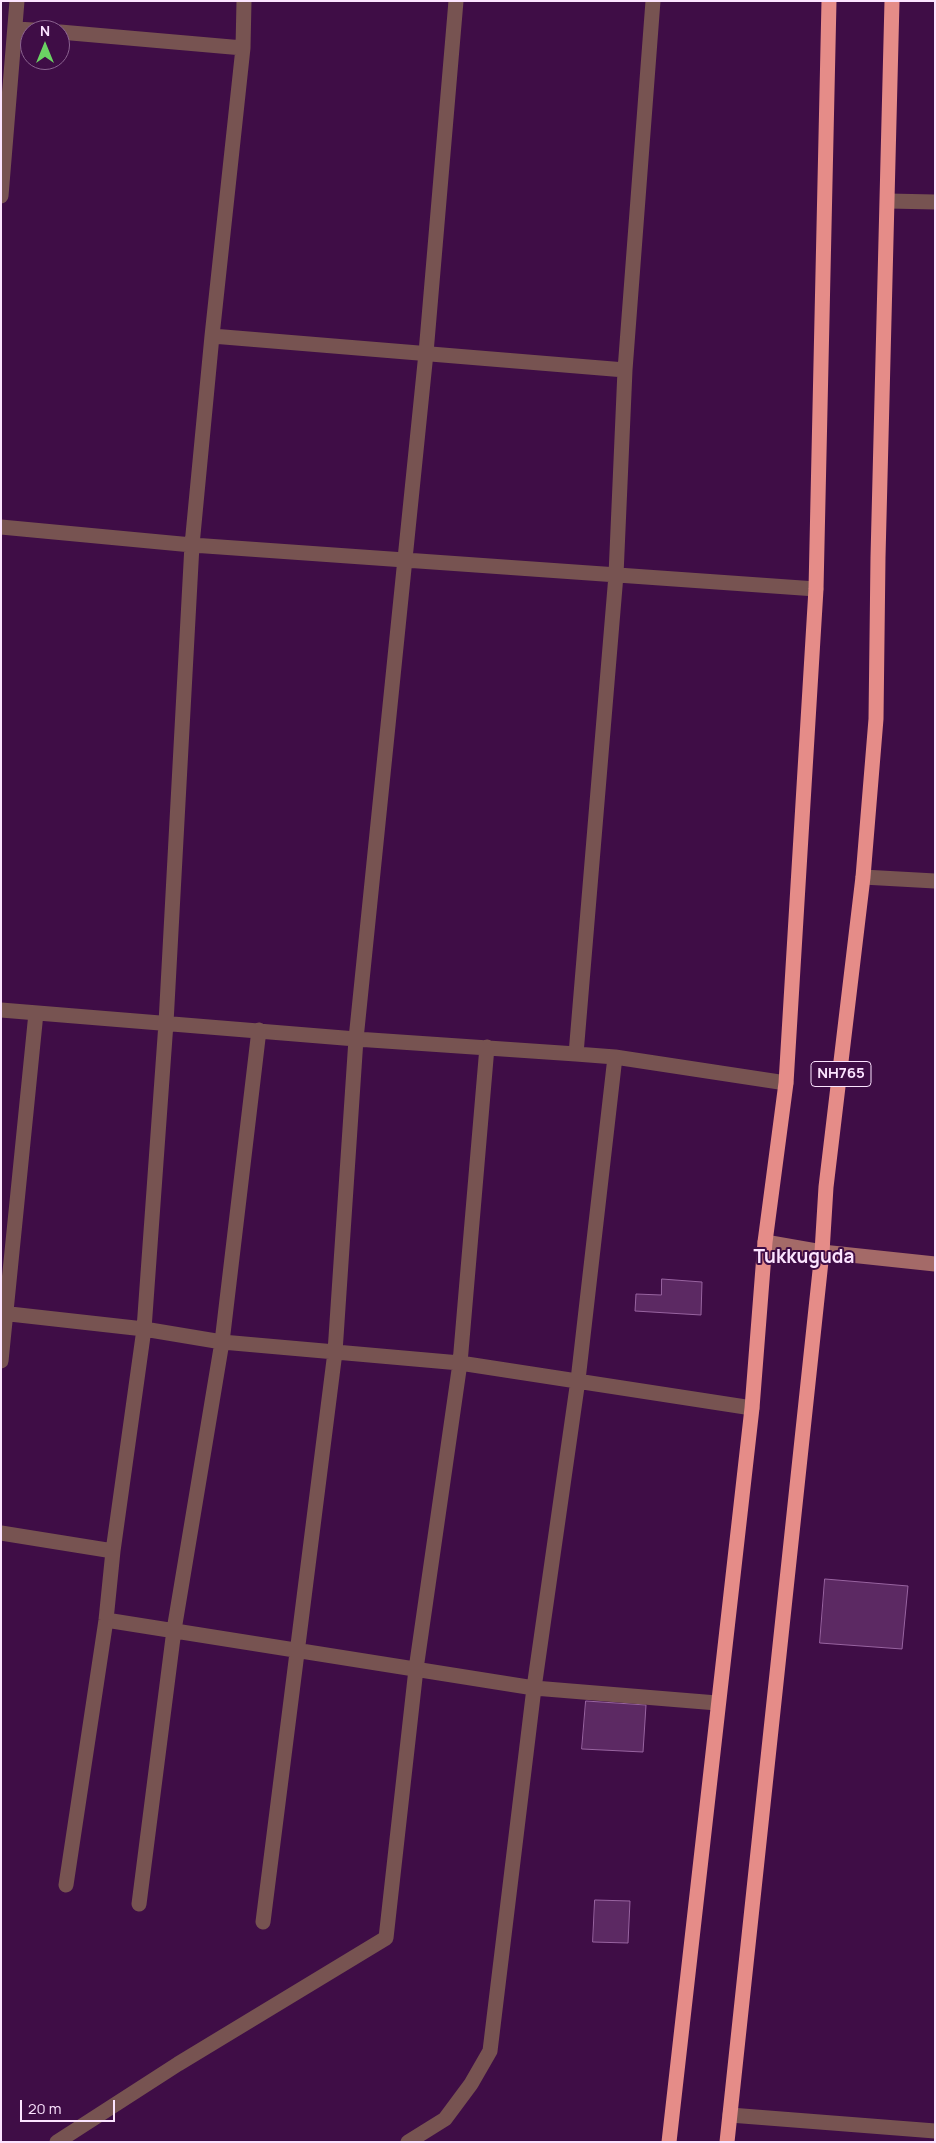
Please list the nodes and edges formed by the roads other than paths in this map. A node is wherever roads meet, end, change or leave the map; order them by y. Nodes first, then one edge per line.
1 (17, 1) edge
2 (244, 1) edge
3 (456, 1) edge
4 (653, 1) edge
5 (829, 1) edge
6 (892, 1) edge
7 (16, 28) junction
8 (20, 28) edge
9 (70, 33) edge
10 (243, 48) junction
11 (1, 196) edge
12 (888, 201) junction
13 (935, 202) edge
14 (212, 336) junction
15 (426, 353) junction
16 (625, 370) junction
17 (1, 527) edge
18 (192, 544) junction
19 (404, 559) junction
20 (616, 575) junction
21 (816, 589) junction
22 (863, 877) junction
23 (935, 881) edge
24 (1, 1010) edge
25 (36, 1013) junction
26 (166, 1023) junction
27 (259, 1030) junction
28 (356, 1039) junction
29 (487, 1047) junction
30 (576, 1054) junction
31 (615, 1057) junction
32 (786, 1083) junction
33 (765, 1242) junction
34 (822, 1252) junction
35 (935, 1264) edge
36 (4, 1313) edge
37 (144, 1329) junction
38 (222, 1342) junction
39 (335, 1352) junction
40 (1, 1361) edge
41 (460, 1363) junction
42 (578, 1380) junction
43 (752, 1408) junction
44 (1, 1533) edge
45 (113, 1551) junction
46 (106, 1620) junction
47 (174, 1630) junction
48 (299, 1649) junction
49 (416, 1668) junction
50 (534, 1688) junction
51 (717, 1703) junction
52 (66, 1885) dead end
53 (140, 1904) dead end
54 (263, 1922) dead end
55 (730, 2115) junction
56 (935, 2131) edge
57 (57, 2142) edge
58 (408, 2142) edge
59 (669, 2142) edge
60 (727, 2142) edge

1 - 7 street
2 - 10 street
3 - 15 street
4 - 16 street
5 - 21 highway, NH765
6 - 12 highway, NH765
7 - 8 street
7 - 11 street
9 - 10 street
10 - 14 street
12 - 13 street
12 - 22 highway, NH765
14 - 15 street
14 - 18 street
15 - 16 street
15 - 19 street
16 - 20 street
17 - 18 street
18 - 19 street
18 - 26 street
19 - 20 street
19 - 28 street
20 - 21 street
20 - 30 street
21 - 32 highway, NH765
22 - 23 street
22 - 34 highway, NH765
24 - 25 street
25 - 26 street
25 - 36 street
26 - 27 street
26 - 37 street
27 - 28 street
27 - 38 street
28 - 29 street
28 - 39 street
29 - 30 street
29 - 41 street
30 - 31 street
31 - 32 street
31 - 42 street
32 - 33 highway, NH765
33 - 34 street
33 - 43 highway, NH765
34 - 35 street
34 - 55 highway, NH765
36 - 37 street
36 - 40 street
37 - 38 street
37 - 45 street
38 - 39 street
38 - 47 street
39 - 41 street
39 - 48 street
41 - 42 street
41 - 49 street
42 - 43 street
42 - 50 street
43 - 51 highway, NH765
44 - 45 street
45 - 46 street
46 - 47 street
46 - 52 street
47 - 48 street
47 - 53 street
48 - 49 street
48 - 54 street
49 - 50 street
49 - 57 street
50 - 51 street
50 - 58 street
51 - 59 highway, NH765
55 - 56 street
55 - 60 highway, NH765

